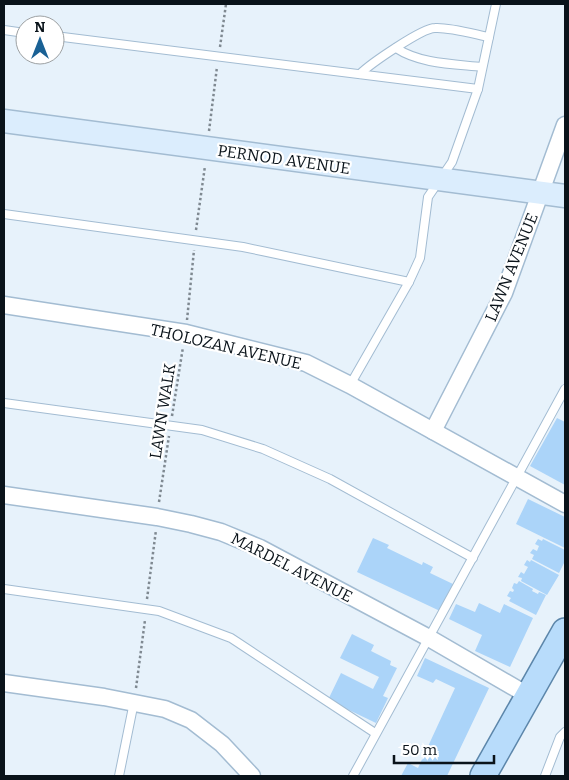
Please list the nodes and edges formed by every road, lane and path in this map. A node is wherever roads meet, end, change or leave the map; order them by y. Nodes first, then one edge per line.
1 (226, 4) edge
2 (496, 4) edge
3 (65, 37) edge
4 (489, 37) junction
5 (396, 48) junction
6 (219, 57) junction
7 (482, 67) junction
8 (360, 74) junction
9 (478, 89) junction
10 (4, 121) edge
11 (565, 125) edge
12 (207, 148) junction
13 (439, 180) junction
14 (541, 192) junction
15 (565, 196) edge
16 (4, 214) edge
17 (195, 240) junction
18 (409, 282) junction
19 (4, 305) edge
20 (186, 333) junction
21 (350, 385) junction
22 (565, 389) edge
23 (4, 403) edge
24 (170, 426) junction
25 (433, 431) junction
26 (517, 478) junction
27 (4, 495) edge
28 (565, 504) edge
29 (157, 517) junction
30 (473, 558) junction
31 (4, 589) edge
32 (146, 609) junction
33 (565, 631) edge
34 (429, 638) junction
35 (4, 683) edge
36 (529, 696) junction
37 (134, 702) junction
38 (565, 732) edge
39 (376, 734) junction
40 (119, 776) edge
41 (252, 776) edge
42 (353, 776) edge
43 (483, 776) edge
44 (545, 776) edge

1 - 6 path, LAWN WALK
2 - 4 lane
3 - 6 lane
4 - 5 lane
4 - 7 lane
5 - 7 lane
5 - 8 lane
6 - 8 lane
6 - 12 path, LAWN WALK
7 - 9 lane
8 - 9 lane
9 - 13 lane
10 - 12 street, PERNOD AVENUE
11 - 14 street, LAWN AVENUE
12 - 13 street, PERNOD AVENUE
12 - 17 path, LAWN WALK
13 - 14 street, PERNOD AVENUE
13 - 18 lane
14 - 15 street, PERNOD AVENUE
14 - 25 street, LAWN AVENUE
16 - 17 lane
17 - 18 lane
17 - 20 path, LAWN WALK
18 - 21 lane
19 - 20 street, THOLOZAN AVENUE
20 - 21 street, THOLOZAN AVENUE
20 - 24 path, LAWN WALK
21 - 25 street, THOLOZAN AVENUE
22 - 26 lane
23 - 24 lane
24 - 29 path, LAWN WALK
24 - 30 lane
25 - 26 street, THOLOZAN AVENUE
26 - 28 street, THOLOZAN AVENUE
26 - 30 lane
27 - 29 street, MARDEL AVENUE
29 - 32 path, LAWN WALK
29 - 34 street, MARDEL AVENUE
30 - 34 lane
31 - 32 lane
32 - 37 path, LAWN WALK
32 - 39 lane
33 - 36 main road
34 - 36 street, MARDEL AVENUE
34 - 39 lane
35 - 37 street
36 - 43 main road
37 - 40 lane
37 - 41 street
38 - 44 lane
39 - 42 lane

